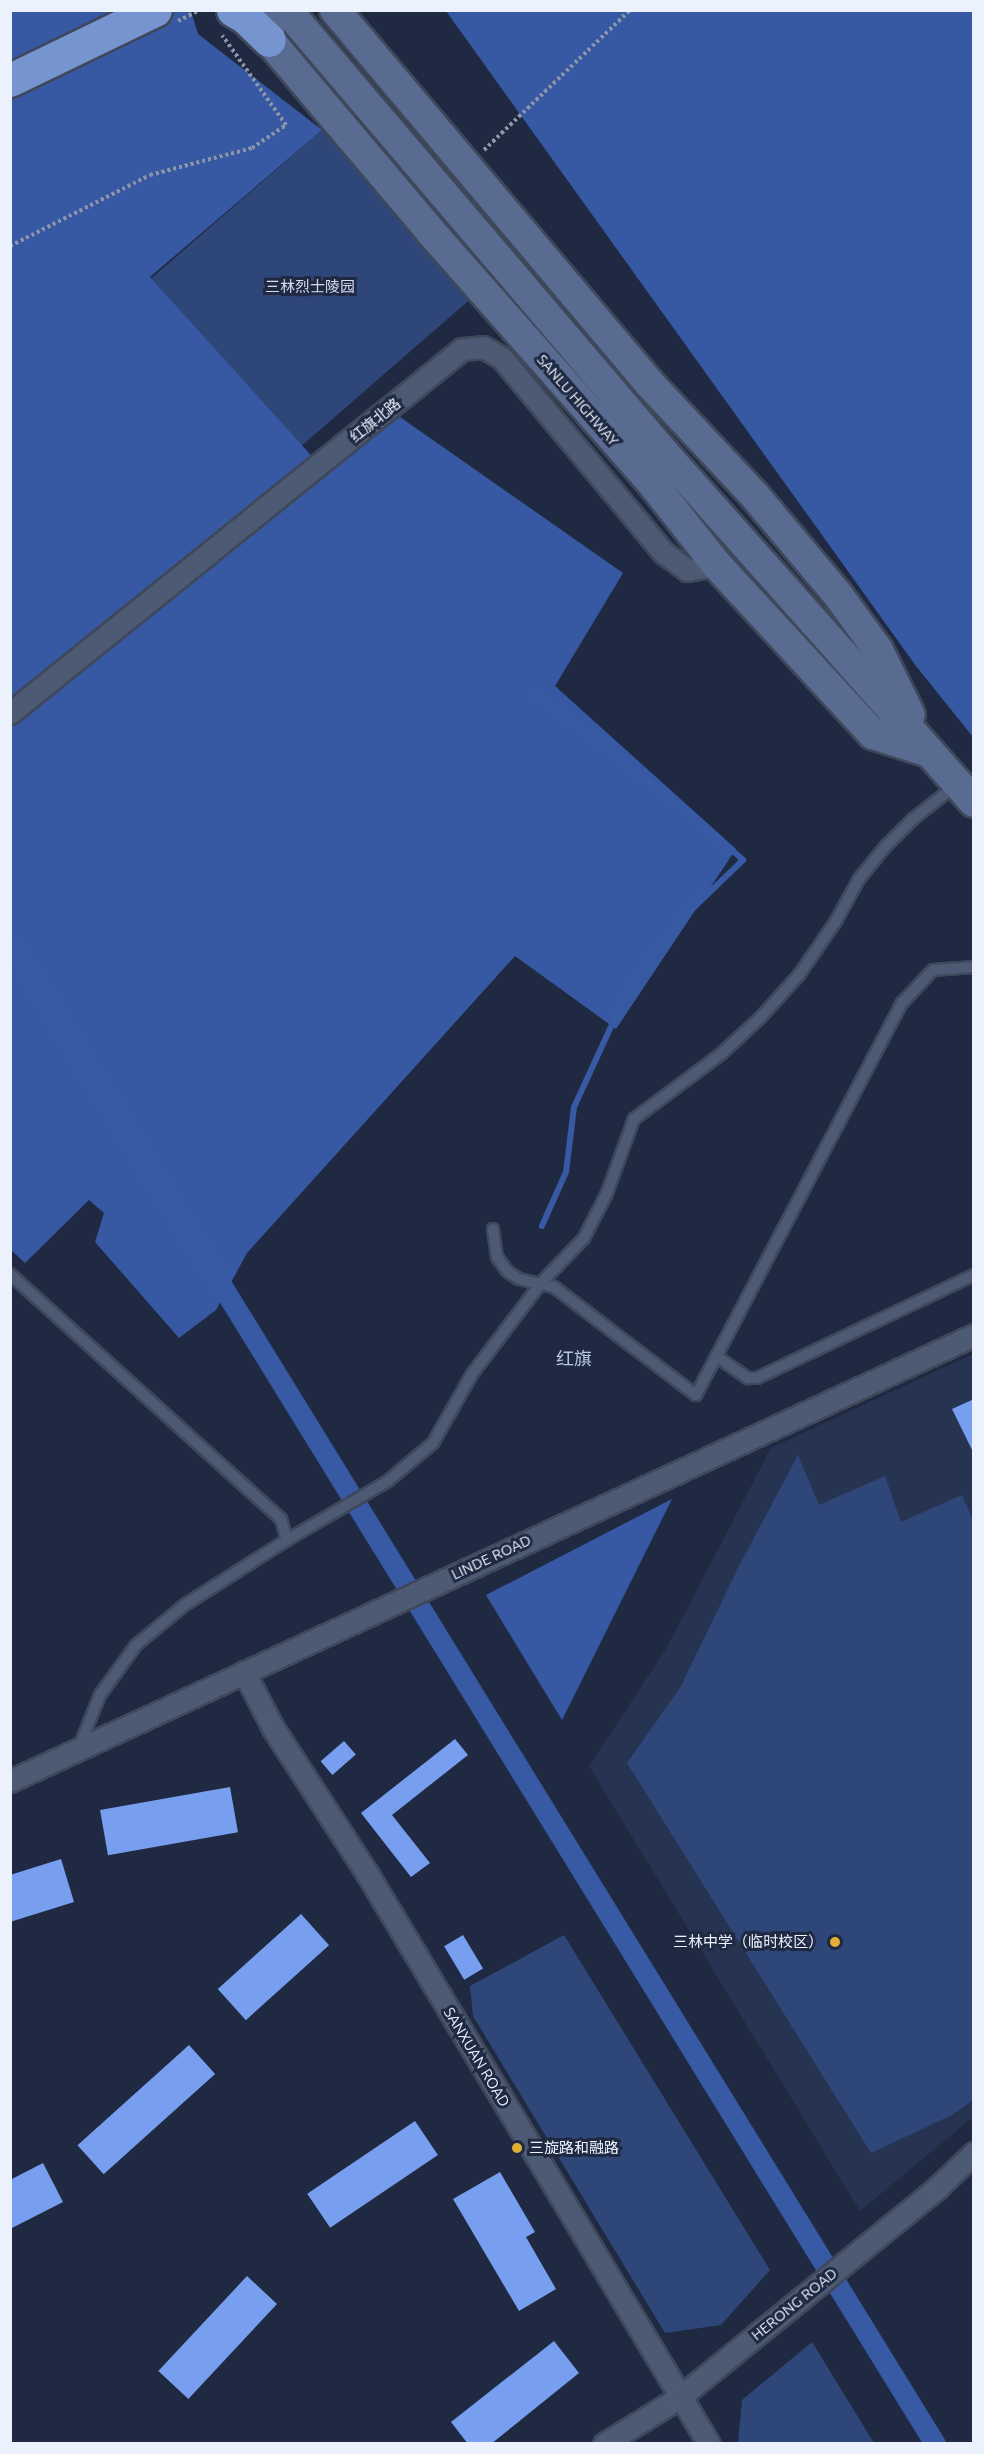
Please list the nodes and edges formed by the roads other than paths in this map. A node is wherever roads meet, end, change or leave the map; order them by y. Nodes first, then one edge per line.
1 (155, 10) edge
2 (287, 10) edge
3 (335, 10) edge
4 (225, 20) edge
5 (270, 25) edge
6 (10, 80) edge
7 (717, 565) junction
8 (10, 713) edge
9 (929, 752) junction
10 (966, 793) edge
11 (974, 967) edge
12 (493, 1228) dead end
13 (10, 1274) edge
14 (974, 1275) edge
15 (541, 1283) junction
16 (974, 1335) edge
17 (716, 1356) junction
18 (287, 1540) junction
19 (244, 1672) junction
20 (77, 1750) junction
21 (10, 1781) edge
22 (974, 2153) edge
23 (680, 2397) junction
24 (604, 2444) edge
25 (709, 2444) edge

1 - 6 highway
2 - 9 main road, SANLU HIGHWAY
3 - 9 main road, SANLU HIGHWAY
4 - 5 highway
5 - 7 main road, SANLU HIGHWAY
7 - 8 street, 红旗北路
7 - 9 main road, SANLU HIGHWAY
9 - 10 main road, SANLU HIGHWAY
10 - 15 lane
11 - 17 lane
12 - 15 lane
13 - 18 lane
14 - 17 lane
15 - 17 lane
15 - 18 lane
16 - 19 street, LINDE ROAD
18 - 20 lane
19 - 20 street, LINDE ROAD
19 - 23 street, SANXUAN ROAD
20 - 21 street, LINDE ROAD
22 - 23 street, HERONG ROAD
23 - 24 street, HERONG ROAD
23 - 25 street, SANXUAN ROAD

